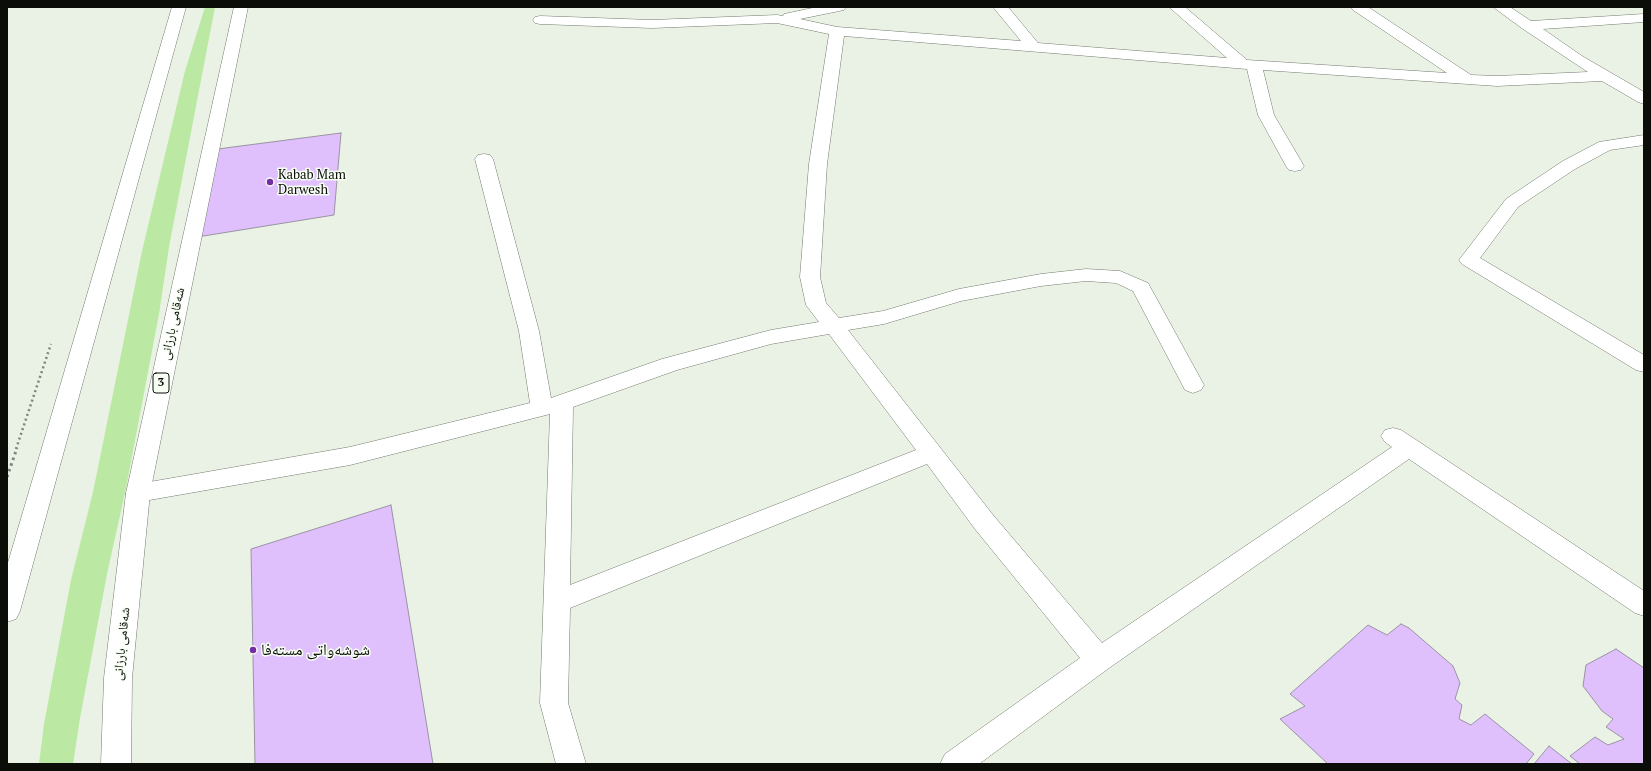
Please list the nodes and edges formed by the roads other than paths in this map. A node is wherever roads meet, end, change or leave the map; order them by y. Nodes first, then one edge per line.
1 (179, 7) edge
2 (241, 7) edge
3 (839, 7) edge
4 (1000, 7) edge
5 (1176, 7) edge
6 (1358, 7) edge
7 (1500, 7) edge
8 (773, 13) edge
9 (1644, 18) edge
10 (540, 20) dead end
11 (1528, 26) junction
12 (837, 32) junction
13 (1033, 48) junction
14 (1249, 65) junction
15 (1606, 76) junction
16 (1468, 79) junction
17 (1644, 99) edge
18 (1644, 140) edge
19 (484, 159) dead end
20 (1295, 166) dead end
21 (834, 326) junction
22 (1635, 349) edge
23 (1644, 365) edge
24 (1193, 385) dead end
25 (552, 405) junction
26 (931, 453) junction
27 (138, 493) junction
28 (556, 602) junction
29 (1644, 605) edge
30 (7, 611) edge
31 (1099, 660) junction
32 (116, 764) edge
33 (571, 764) edge
34 (955, 764) edge

1 - 30 main road
2 - 27 main road, شەقامی بارزانی / 3
3 - 8 main road
4 - 13 main road
5 - 14 main road
6 - 16 main road
7 - 11 main road
8 - 10 main road
8 - 12 main road
9 - 11 main road
11 - 15 main road
12 - 13 main road
12 - 21 main road
13 - 14 main road
14 - 16 main road
14 - 20 main road
15 - 16 main road
15 - 17 main road
18 - 22 main road
19 - 25 main road
21 - 24 main road
21 - 25 main road
21 - 26 main road
22 - 23 main road
25 - 27 main road
25 - 28 main road
26 - 28 main road
26 - 31 main road
27 - 32 main road, شەقامی بارزانی / 3
28 - 33 main road
29 - 31 main road
31 - 34 main road

